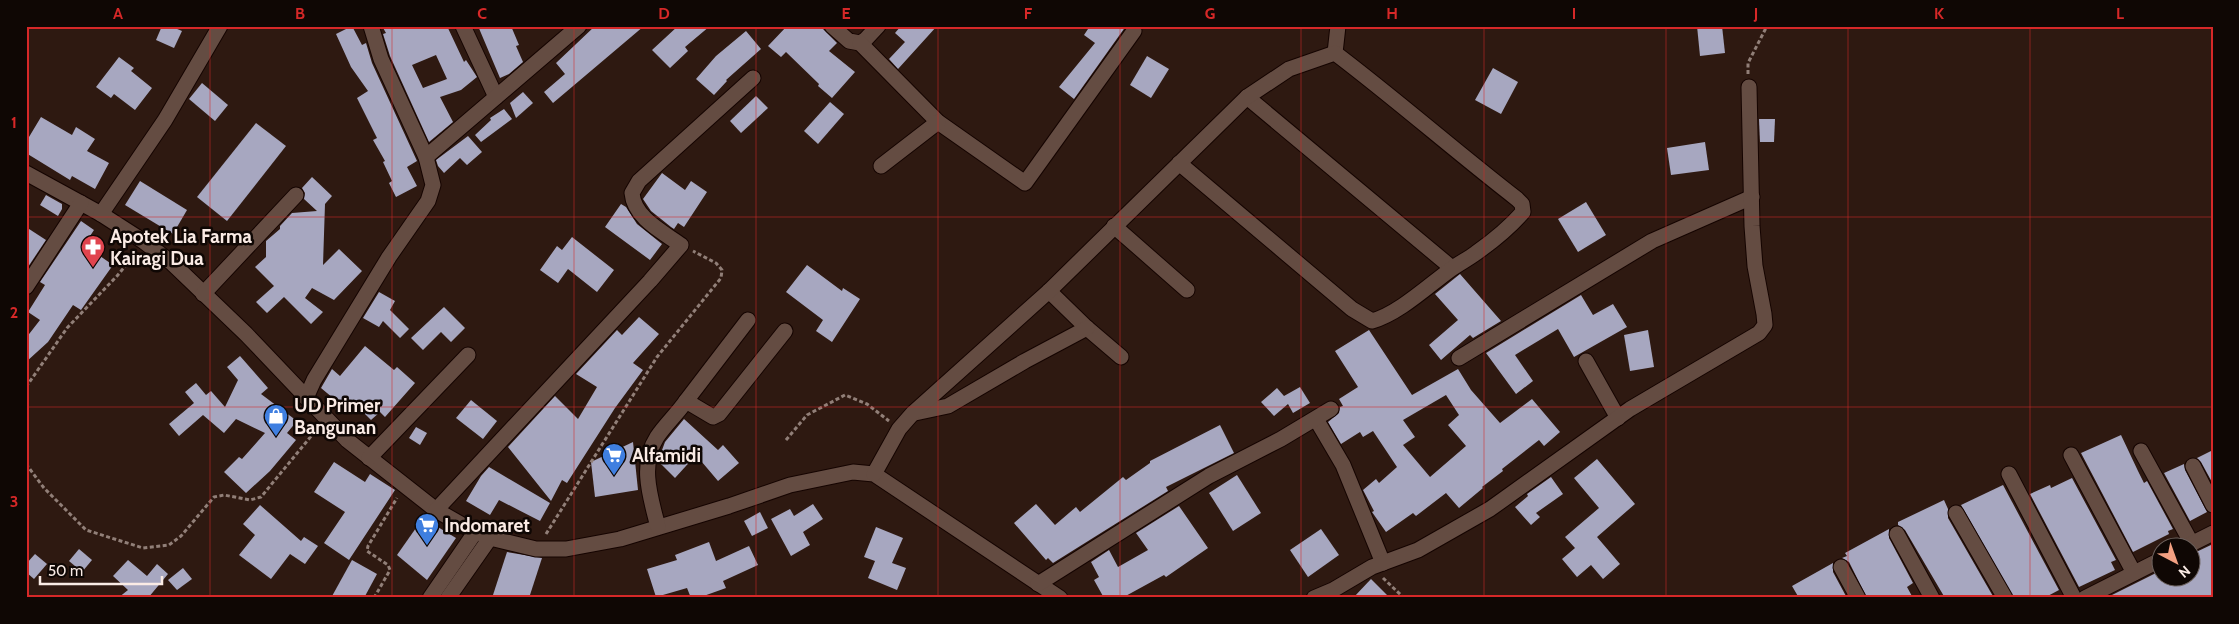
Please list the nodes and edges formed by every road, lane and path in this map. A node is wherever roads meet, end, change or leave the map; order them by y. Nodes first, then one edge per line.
1 (220, 26) edge
2 (370, 26) edge
3 (463, 26) edge
4 (578, 26) edge
5 (832, 26) edge
6 (878, 26) edge
7 (1338, 26) edge
8 (1767, 26) edge
9 (1134, 31) dead end
10 (562, 32) edge
11 (860, 43) junction
12 (1335, 52) junction
13 (753, 78) dead end
14 (1749, 88) joint
15 (496, 97) junction
16 (1247, 97) junction
17 (938, 122) junction
18 (426, 157) junction
19 (1179, 163) junction
20 (881, 166) dead end
21 (26, 173) edge
22 (296, 195) dead end
23 (1752, 197) junction
24 (81, 203) junction
25 (101, 214) junction
26 (1114, 226) junction
27 (143, 241) junction
28 (682, 245) junction
29 (1452, 268) junction
30 (26, 287) edge
31 (1187, 290) dead end
32 (1049, 291) junction
33 (203, 294) junction
34 (748, 320) dead end
35 (1088, 328) junction
36 (785, 330) dead end
37 (468, 355) dead end
38 (1121, 357) dead end
39 (1459, 358) dead end
40 (1586, 361) dead end
41 (26, 387) edge
42 (306, 398) junction
43 (686, 401) junction
44 (1331, 409) dead end
45 (913, 413) junction
46 (1618, 418) junction
47 (326, 419) junction
48 (1316, 419) junction
49 (899, 429) junction
50 (786, 440) dead end
51 (2141, 451) dead end
52 (2070, 455) dead end
53 (369, 458) junction
54 (26, 464) edge
55 (2193, 466) dead end
56 (874, 474) junction
57 (2009, 474) dead end
58 (405, 484) junction
59 (2213, 505) edge
60 (436, 510) junction
61 (1956, 513) dead end
62 (658, 528) junction
63 (476, 531) junction
64 (1897, 534) dead end
65 (2184, 536) edge
66 (490, 538) junction
67 (536, 549) junction
68 (2152, 564) edge
69 (1377, 565) junction
70 (1841, 568) dead end
71 (2134, 573) junction
72 (1038, 584) junction
73 (374, 598) edge
74 (430, 598) edge
75 (448, 598) edge
76 (1060, 598) edge
77 (1314, 598) edge
78 (1404, 598) edge
79 (1858, 598) edge
80 (1932, 598) edge
81 (2004, 598) edge
82 (2074, 598) edge
83 (2085, 598) edge

1 - 25 street
2 - 18 street
3 - 15 street
4 - 10 street
5 - 11 street
6 - 11 street
7 - 12 street
8 - 14 path
9 - 17 street
10 - 15 street
11 - 17 street
12 - 16 street
12 - 29 street
13 - 28 street
14 - 23 street
15 - 18 street
16 - 19 street
16 - 29 street
17 - 20 street
18 - 42 street
19 - 26 street
19 - 29 street
21 - 24 street
22 - 33 street
23 - 39 street
23 - 46 street
24 - 25 street
24 - 30 street
25 - 27 street
26 - 31 street
26 - 32 street
27 - 33 street
27 - 41 path
28 - 60 street
28 - 67 path
32 - 35 street
32 - 45 street
33 - 42 street
34 - 43 street
35 - 38 street
35 - 45 street
36 - 43 street
37 - 53 street
40 - 46 street
42 - 47 street
43 - 62 street
44 - 48 street
45 - 49 street
46 - 69 street
47 - 53 street
47 - 54 path
48 - 69 street
48 - 72 street
49 - 50 path
49 - 56 street
51 - 65 street
52 - 71 street
53 - 58 street
55 - 59 street
56 - 62 street
56 - 72 street
57 - 82 street
58 - 60 street
58 - 73 path
60 - 63 street
61 - 81 street
62 - 67 street
63 - 66 street
63 - 74 street
64 - 80 street
66 - 67 street
66 - 75 street
68 - 71 street
69 - 77 street
69 - 78 path
70 - 79 street
71 - 83 street
72 - 76 street

